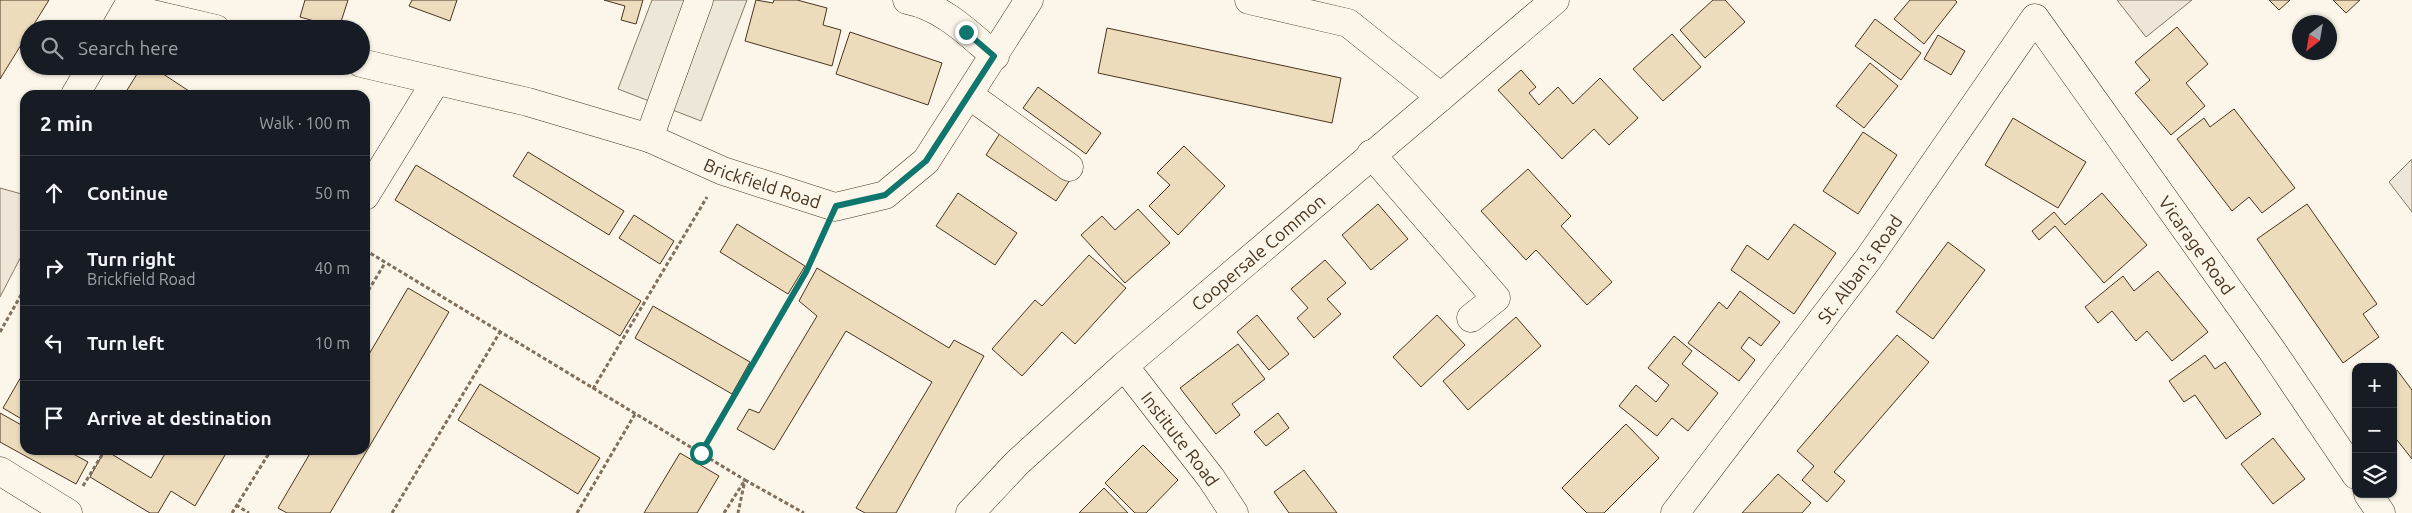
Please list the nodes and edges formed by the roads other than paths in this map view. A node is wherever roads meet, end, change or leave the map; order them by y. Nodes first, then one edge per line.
1 (699, 0) edge
2 (907, 0) edge
3 (1029, 0) edge
4 (1250, 0) edge
5 (1551, 1) edge
6 (2035, 18) joint
7 (121, 20) edge
8 (178, 20) edge
9 (994, 56) junction
10 (370, 65) edge
11 (87, 75) edge
12 (436, 81) junction
13 (78, 90) edge
14 (969, 95) junction
15 (1441, 97) junction
16 (649, 138) junction
17 (1371, 154) junction
18 (1070, 167) dead end
19 (370, 188) edge
20 (1471, 318) dead end
21 (1124, 366) junction
22 (2352, 469) edge
23 (0, 472) edge
24 (2371, 498) edge
25 (68, 513) edge
26 (970, 513) edge
27 (1234, 513) edge
28 (1675, 513) edge
29 (2381, 513) edge

1 - 16 street
2 - 9 street
3 - 9 street, Brickfield Road
4 - 15 street
5 - 15 street, Coopersale Common
6 - 22 street, Vicarage Road
6 - 28 street, St. Alban's Road
7 - 8 street
9 - 14 street, Brickfield Road
10 - 12 street, Brickfield Road
11 - 13 street
12 - 16 street, Brickfield Road
12 - 19 street
14 - 16 street, Brickfield Road
14 - 18 street
15 - 17 street, Coopersale Common
17 - 20 street
17 - 21 street, Coopersale Common
21 - 26 street, Coopersale Common
21 - 27 street, Institute Road
23 - 25 street
24 - 29 street

